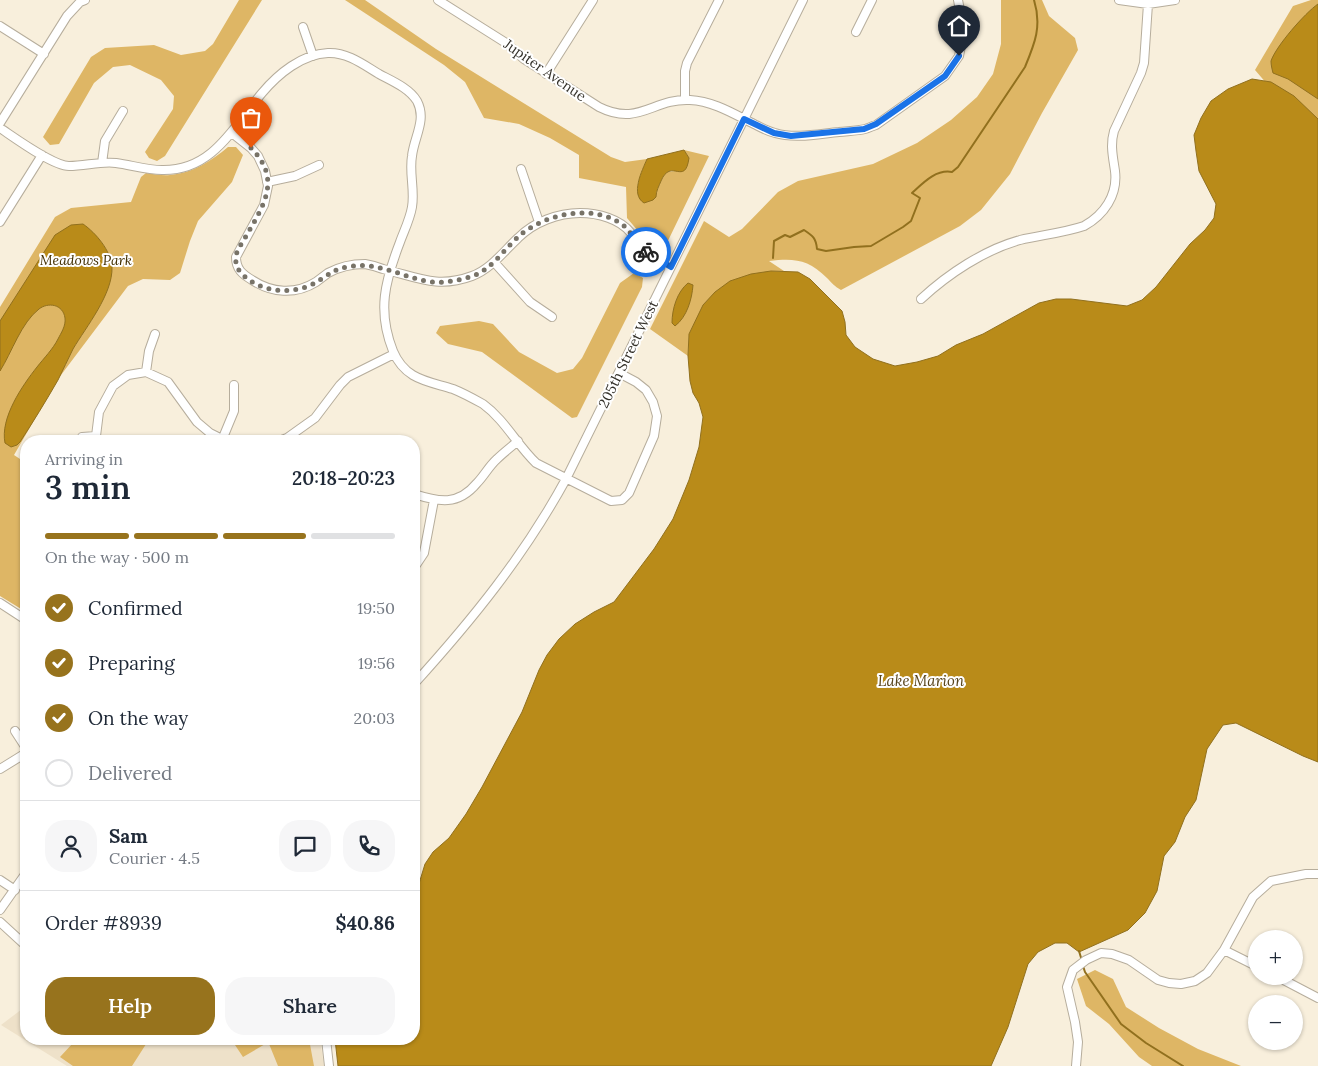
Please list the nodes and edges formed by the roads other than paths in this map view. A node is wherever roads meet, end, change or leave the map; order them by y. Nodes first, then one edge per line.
1 (86, 0) edge
2 (438, 0) edge
3 (593, 0) edge
4 (718, 0) edge
5 (803, 0) edge
6 (872, 0) edge
7 (958, 0) edge
8 (1119, 0) edge
9 (1175, 0) edge
10 (1148, 4) junction
11 (0, 26) edge
12 (303, 27) dead end
13 (856, 32) dead end
14 (44, 54) junction
15 (313, 56) junction
16 (546, 74) junction
17 (685, 100) junction
18 (123, 111) dead end
19 (744, 119) junction
20 (0, 123) edge
21 (0, 128) edge
22 (232, 133) junction
23 (42, 155) junction
24 (102, 163) junction
25 (319, 165) dead end
26 (521, 169) dead end
27 (267, 182) junction
28 (0, 222) edge
29 (540, 222) junction
30 (494, 262) junction
31 (671, 267) junction
32 (390, 270) junction
33 (921, 299) dead end
34 (552, 317) dead end
35 (156, 334) dead end
36 (394, 354) junction
37 (146, 372) junction
38 (619, 373) junction
39 (234, 385) dead end
40 (97, 435) edge
41 (214, 435) edge
42 (226, 435) edge
43 (291, 435) edge
44 (518, 442) junction
45 (566, 479) junction
46 (420, 496) edge
47 (434, 500) junction
48 (420, 559) edge
49 (0, 603) edge
50 (20, 616) edge
51 (420, 677) edge
52 (15, 731) dead end
53 (20, 739) edge
54 (20, 757) edge
55 (0, 769) edge
56 (1318, 874) edge
57 (0, 880) edge
58 (20, 882) edge
59 (15, 890) junction
60 (0, 910) edge
61 (0, 922) edge
62 (20, 940) edge
63 (1224, 950) junction
64 (1248, 962) edge
65 (1293, 985) edge
66 (1318, 998) edge
67 (327, 1045) edge
68 (329, 1066) edge
69 (1076, 1066) edge

1 - 14 street
2 - 16 street, Jupiter Avenue
3 - 16 street
4 - 17 street
5 - 19 street, 205th Street West
6 - 13 street
7 - 19 street, Jupiter Avenue
8 - 10 street
9 - 10 street
10 - 33 street
11 - 14 street
12 - 15 street
14 - 20 street
15 - 22 street
15 - 32 street
16 - 17 street, Jupiter Avenue
17 - 19 street, Jupiter Avenue
18 - 24 street
19 - 31 street, 205th Street West
21 - 23 street
22 - 24 street
22 - 27 street
23 - 24 street
23 - 28 street
25 - 27 street
26 - 29 street
27 - 32 street
29 - 30 street
29 - 31 street
30 - 32 street
30 - 34 street
31 - 38 street, 205th Street West
32 - 36 street
35 - 37 street
36 - 43 street
36 - 44 street
37 - 40 street
37 - 41 street
38 - 45 street, 205th Street West
38 - 45 street
39 - 42 street
44 - 45 street
44 - 47 street
45 - 51 street, 205th Street West
46 - 47 street
47 - 48 street
49 - 50 street
52 - 53 street
54 - 55 street
56 - 63 street
57 - 59 street
58 - 59 street
59 - 60 street
61 - 62 street
63 - 64 street
63 - 69 street
65 - 66 street
67 - 68 street

